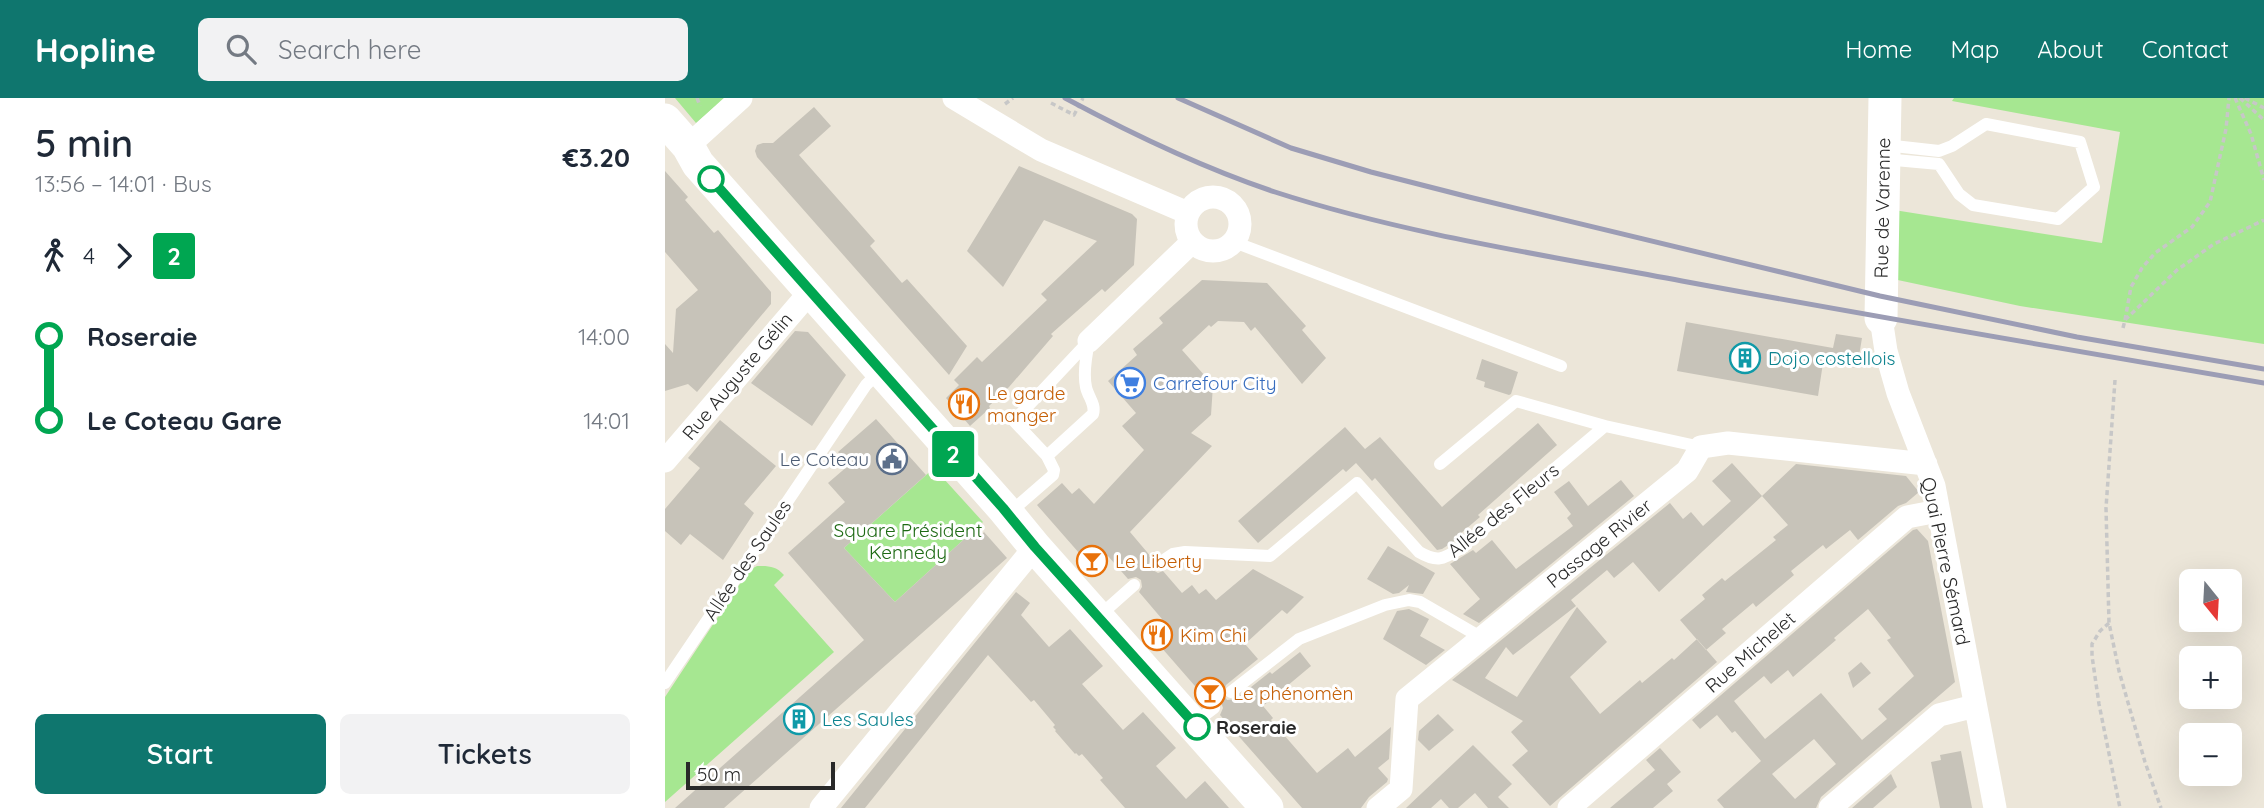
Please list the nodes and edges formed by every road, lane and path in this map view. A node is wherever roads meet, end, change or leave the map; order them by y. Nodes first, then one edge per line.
1 (697, 98) edge
2 (741, 98) edge
3 (954, 98) edge
4 (1083, 98) edge
5 (1885, 98) edge
6 (2229, 98) edge
7 (2240, 98) edge
8 (1051, 103) dead end
9 (700, 106) dead end
10 (2264, 108) edge
11 (665, 120) edge
12 (2264, 120) edge
13 (688, 146) junction
14 (1952, 146) junction
15 (1884, 152) junction
16 (1947, 175) junction
17 (2264, 180) edge
18 (1188, 213) junction
19 (2264, 220) edge
20 (1192, 242) junction
21 (1234, 242) junction
22 (810, 292) junction
23 (1881, 318) joint
24 (2125, 320) junction
25 (2123, 328) dead end
26 (1089, 341) junction
27 (1561, 366) dead end
28 (880, 371) junction
29 (2115, 380) dead end
30 (1605, 426) junction
31 (1701, 447) junction
32 (1047, 456) junction
33 (665, 461) edge
34 (1440, 464) dead end
35 (1926, 464) junction
36 (1938, 511) junction
37 (1008, 514) junction
38 (1035, 547) junction
39 (1158, 564) dead end
40 (1134, 585) dead end
41 (1098, 617) junction
42 (2109, 624) junction
43 (1482, 638) junction
44 (665, 682) edge
45 (1231, 692) dead end
46 (1975, 706) junction
47 (821, 808) edge
48 (1267, 808) edge
49 (1378, 808) edge
50 (1569, 808) edge
51 (1830, 808) edge
52 (1995, 808) edge
53 (2120, 808) edge
54 (2161, 808) edge

1 - 9 path
2 - 13 street
3 - 18 street
4 - 8 path
5 - 15 street, Rue de Varenne
6 - 24 path
7 - 10 path
7 - 12 path
7 - 17 path
11 - 13 street
13 - 22 street
14 - 15 lane
14 - 16 lane
14 - 16 lane
15 - 16 lane
15 - 23 street, Rue de Varenne
18 - 20 street
18 - 21 street
19 - 24 path
20 - 21 street
20 - 26 street
21 - 27 lane
22 - 28 street
22 - 33 street, Rue Auguste Gélin
23 - 35 street, Quai Pierre Sémard
24 - 25 path
26 - 32 lane
26 - 32 lane
28 - 37 street
28 - 44 lane, Allée des Saules
29 - 42 path
30 - 31 lane
30 - 34 lane
30 - 39 lane, Allée des Fleurs
31 - 35 street
31 - 43 street, Passage Rivier
32 - 37 lane
35 - 36 street, Quai Pierre Sémard
36 - 46 street, Quai Pierre Sémard
36 - 50 street, Rue Michelet
37 - 38 street
38 - 41 street
38 - 47 street
40 - 41 lane
41 - 48 street
42 - 53 path
42 - 54 path
43 - 45 lane
43 - 49 street, Passage Rivier
46 - 51 street
46 - 52 street, Quai Pierre Sémard

